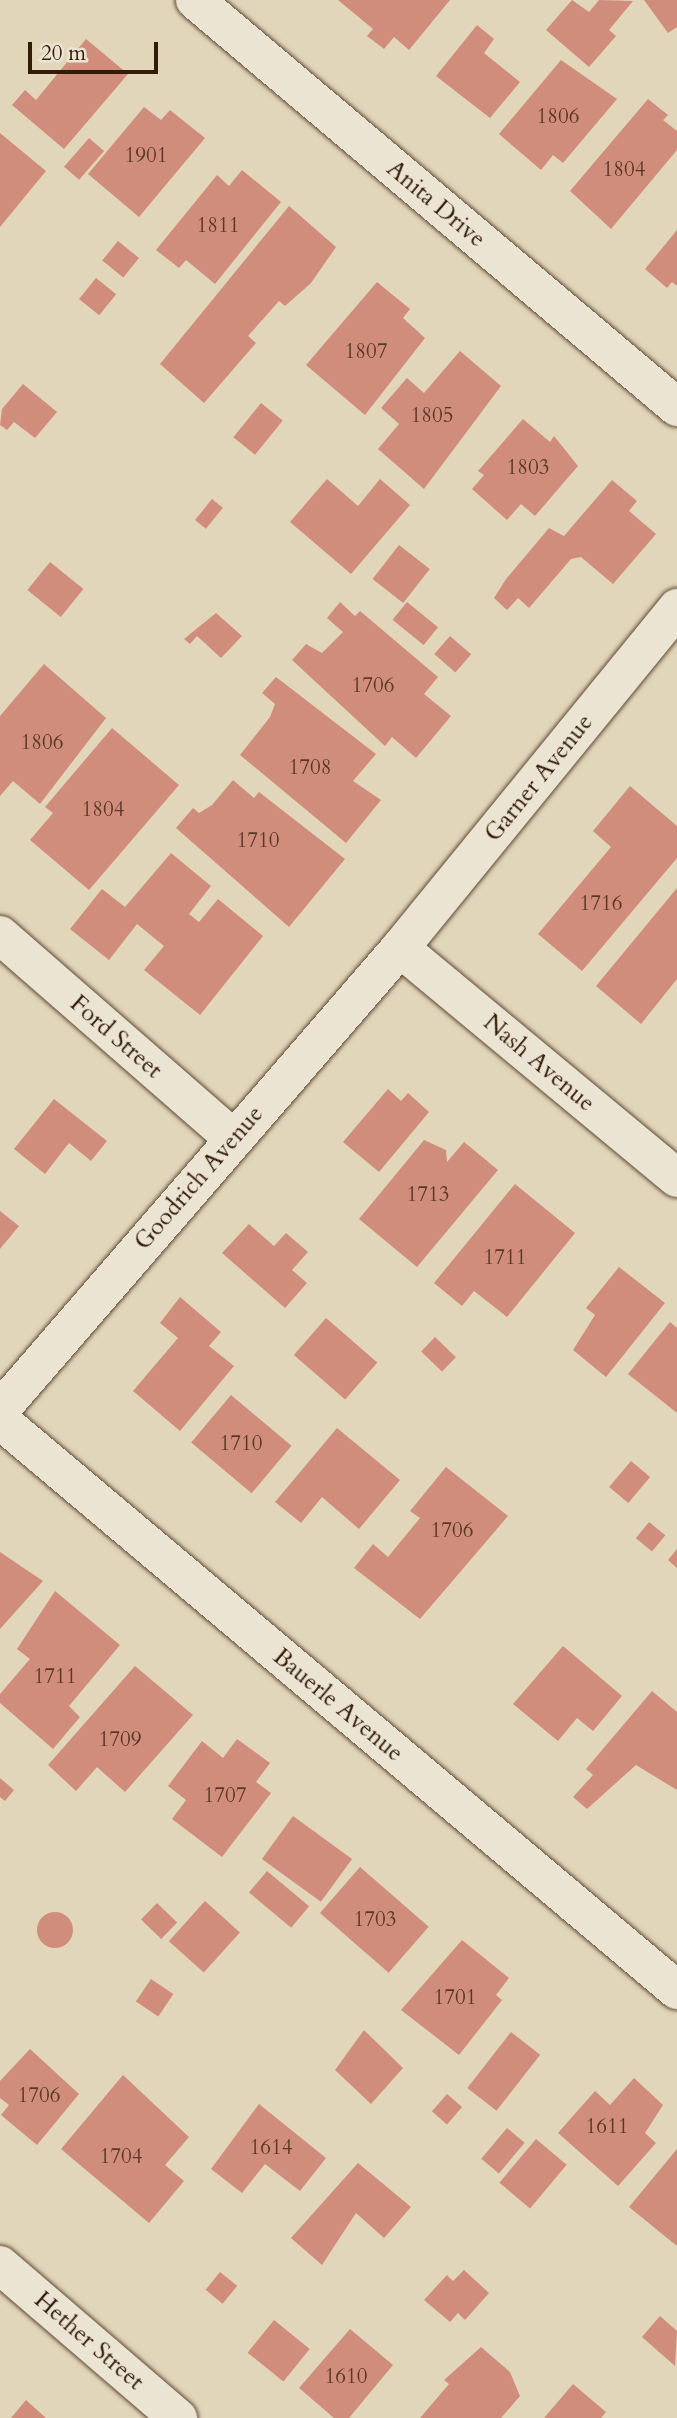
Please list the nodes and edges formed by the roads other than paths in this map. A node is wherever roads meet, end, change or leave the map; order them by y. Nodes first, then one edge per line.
1 (195, 0) edge
2 (677, 407) edge
3 (677, 608) edge
4 (0, 935) edge
5 (400, 948) junction
6 (233, 1138) junction
7 (677, 1178) edge
8 (0, 1410) edge
9 (0, 1420) edge
10 (677, 1990) edge
11 (0, 2265) edge
12 (178, 2418) edge

1 - 2 street, Anita Drive
3 - 5 street, Garner Avenue
4 - 6 street, Ford Street
5 - 6 street, Goodrich Avenue
5 - 7 street, Nash Avenue
6 - 8 street, Goodrich Avenue
9 - 10 street, Bauerle Avenue
11 - 12 street, Hether Street

